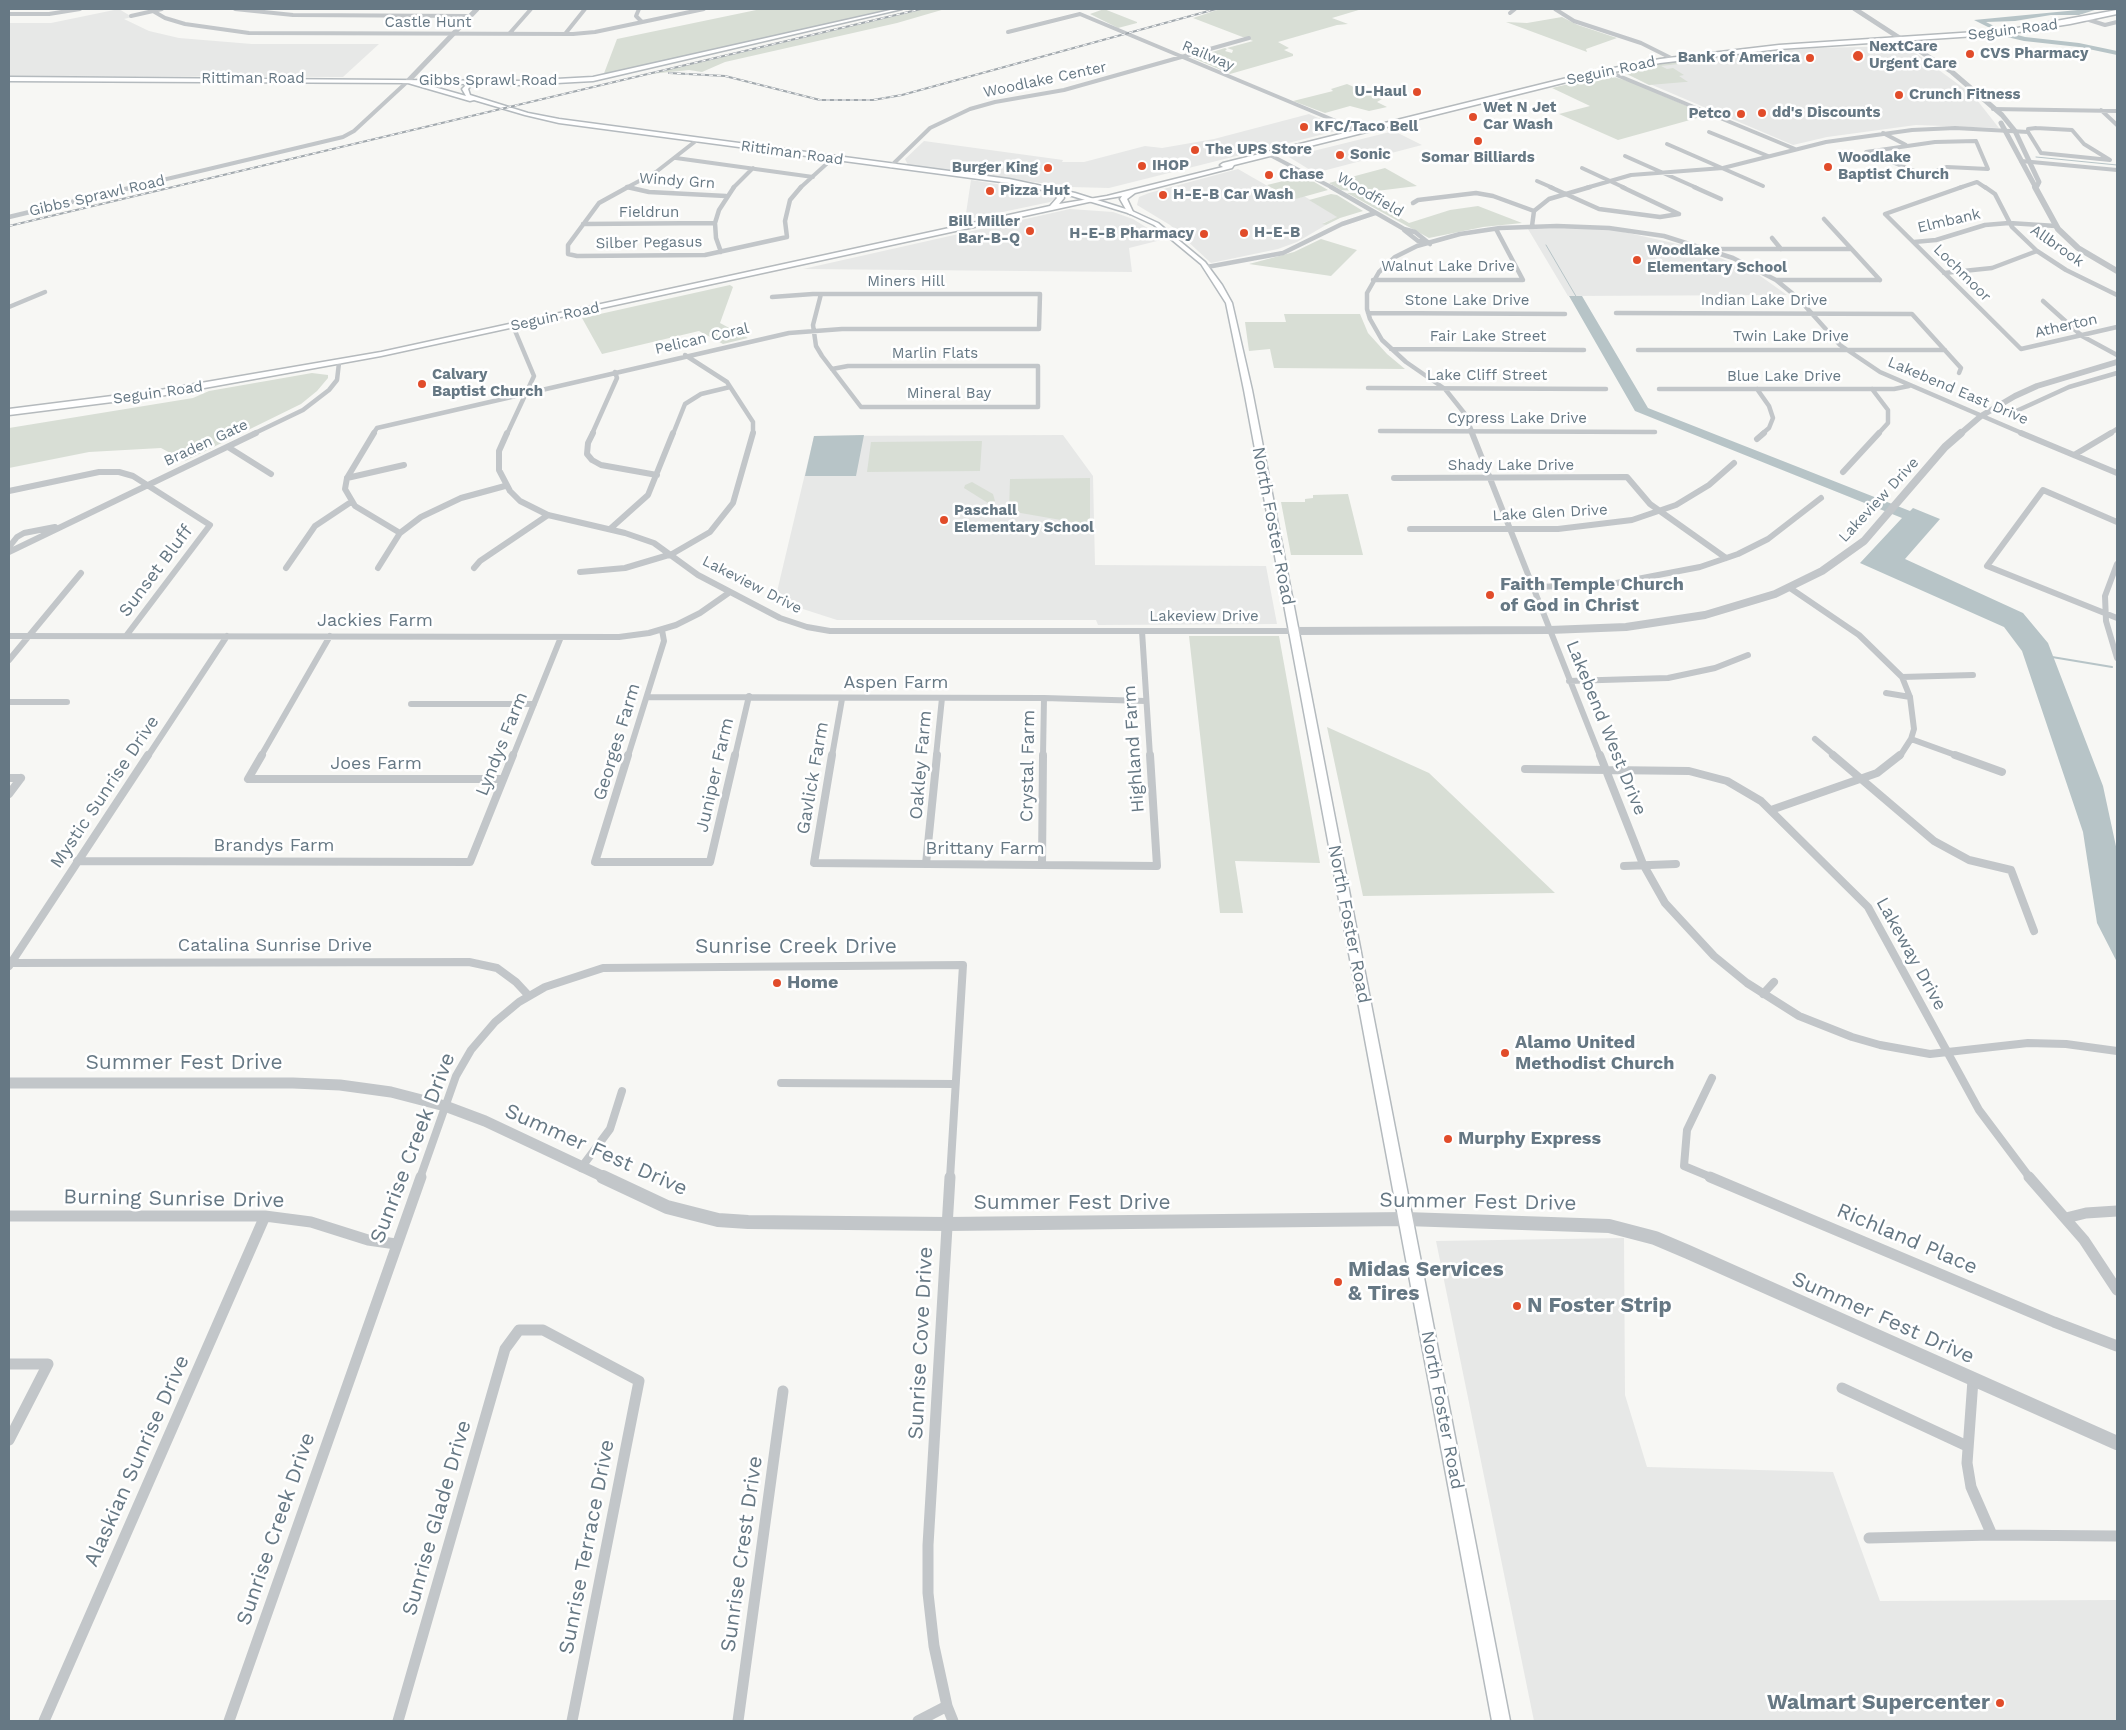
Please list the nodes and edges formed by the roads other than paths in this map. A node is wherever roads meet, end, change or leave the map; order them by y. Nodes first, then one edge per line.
1 (80, 9) edge
2 (162, 9) edge
3 (235, 9) edge
4 (477, 9) edge
5 (531, 9) edge
6 (585, 9) edge
7 (639, 9) edge
8 (704, 9) edge
9 (900, 9) edge
10 (1515, 9) edge
11 (1555, 9) edge
12 (1855, 9) edge
13 (152, 11) junction
14 (2117, 12) edge
15 (1510, 13) dead end
16 (9, 14) edge
17 (131, 16) dead end
18 (470, 16) junction
19 (2086, 19) junction
20 (642, 22) junction
21 (2117, 22) edge
22 (1008, 32) dead end
23 (452, 34) junction
24 (509, 34) junction
25 (565, 34) junction
26 (1248, 38) dead end
27 (1906, 40) junction
28 (1182, 57) junction
29 (1674, 59) junction
30 (1609, 71) junction
31 (9, 79) edge
32 (408, 81) junction
33 (471, 82) junction
34 (419, 85) junction
35 (400, 88) junction
36 (493, 104) junction
37 (1994, 110) junction
38 (2101, 110) junction
39 (2117, 111) edge
40 (1327, 118) junction
41 (2117, 125) edge
42 (599, 127) joint
43 (2006, 131) junction
44 (2014, 131) junction
45 (1362, 132) junction
46 (1709, 132) dead end
47 (1883, 133) junction
48 (2028, 133) junction
49 (1355, 134) junction
50 (1764, 137) junction
51 (697, 140) junction
52 (1667, 144) dead end
53 (1906, 145) junction
54 (1795, 149) junction
55 (1789, 150) junction
56 (1278, 153) junction
57 (1270, 155) junction
58 (1625, 156) dead end
59 (1768, 156) junction
60 (676, 158) junction
61 (833, 158) junction
62 (2022, 163) junction
63 (1231, 164) junction
64 (2031, 164) junction
65 (891, 166) junction
66 (753, 168) junction
67 (1298, 168) junction
68 (1582, 168) dead end
69 (1723, 168) junction
70 (1659, 172) junction
71 (2117, 172) edge
72 (813, 177) junction
73 (1537, 181) dead end
74 (1608, 181) junction
75 (1763, 186) dead end
76 (2037, 186) junction
77 (627, 188) junction
78 (1058, 191) junction
79 (1132, 191) junction
80 (1564, 194) junction
81 (726, 196) junction
82 (1094, 198) junction
83 (1721, 199) dead end
84 (1412, 203) dead end
85 (1052, 208) junction
86 (1534, 211) junction
87 (1130, 212) junction
88 (1376, 213) junction
89 (1885, 214) joint
90 (9, 217) edge
91 (1824, 219) dead end
92 (715, 223) junction
93 (583, 224) junction
94 (2010, 225) junction
95 (1532, 226) junction
96 (2058, 228) junction
97 (1496, 229) junction
98 (1772, 238) dead end
99 (1914, 242) junction
100 (1429, 243) junction
101 (1710, 249) junction
102 (1781, 249) junction
103 (1851, 249) junction
104 (2037, 251) junction
105 (721, 252) junction
106 (1207, 267) junction
107 (2117, 271) edge
108 (1944, 273) junction
109 (1373, 280) junction
110 (1776, 280) junction
111 (45, 292) dead end
112 (821, 294) junction
113 (2117, 295) edge
114 (772, 297) dead end
115 (2043, 301) dead end
116 (9, 308) edge
117 (1368, 314) junction
118 (1565, 314) dead end
119 (1616, 314) dead end
120 (1812, 314) junction
121 (513, 326) junction
122 (2117, 327) edge
123 (1040, 329) joint
124 (812, 330) junction
125 (2082, 336) junction
126 (1391, 349) junction
127 (2021, 349) joint
128 (1584, 350) dead end
129 (1638, 350) dead end
130 (1846, 350) junction
131 (1945, 350) junction
132 (686, 355) junction
133 (2117, 355) edge
134 (2117, 362) edge
135 (339, 363) junction
136 (832, 369) junction
137 (615, 372) junction
138 (2117, 373) edge
139 (1958, 374) dead end
140 (1910, 386) junction
141 (730, 387) junction
142 (1368, 388) dead end
143 (1445, 389) junction
144 (1606, 389) dead end
145 (1659, 389) dead end
146 (1757, 389) junction
147 (1872, 389) junction
148 (529, 392) junction
149 (1038, 407) joint
150 (9, 412) edge
151 (2012, 413) dead end
152 (1981, 416) junction
153 (2117, 429) edge
154 (1380, 432) dead end
155 (1472, 432) junction
156 (1654, 432) dead end
157 (1757, 439) dead end
158 (228, 447) junction
159 (2074, 455) junction
160 (1734, 463) dead end
161 (404, 465) dead end
162 (1843, 472) dead end
163 (2117, 472) edge
164 (271, 474) dead end
165 (657, 475) junction
166 (347, 478) junction
167 (1394, 478) dead end
168 (1490, 478) junction
169 (146, 486) junction
170 (505, 486) junction
171 (9, 491) edge
172 (1821, 498) dead end
173 (351, 502) junction
174 (1660, 511) junction
175 (548, 515) junction
176 (2117, 522) edge
177 (62, 525) junction
178 (610, 529) junction
179 (1410, 529) dead end
180 (1510, 529) junction
181 (400, 533) junction
182 (9, 547) edge
183 (9, 552) edge
184 (672, 554) junction
185 (1726, 558) junction
186 (2117, 564) edge
187 (286, 568) dead end
188 (378, 568) dead end
189 (474, 568) dead end
190 (580, 572) dead end
191 (81, 573) dead end
192 (1532, 587) junction
193 (1790, 588) junction
194 (730, 592) junction
195 (2106, 613) junction
196 (2117, 618) edge
197 (662, 630) junction
198 (1550, 630) junction
199 (1142, 631) junction
200 (1293, 631) junction
201 (9, 636) edge
202 (30, 636) junction
203 (126, 636) junction
204 (227, 636) junction
205 (330, 636) junction
206 (561, 637) junction
207 (1748, 656) dead end
208 (2117, 658) edge
209 (9, 660) edge
210 (1972, 675) dead end
211 (1902, 677) junction
212 (1569, 680) junction
213 (1886, 693) dead end
214 (749, 696) junction
215 (1910, 696) junction
216 (647, 697) junction
217 (842, 698) junction
218 (942, 698) junction
219 (1044, 698) junction
220 (1145, 701) junction
221 (9, 702) edge
222 (67, 702) dead end
223 (411, 704) dead end
224 (534, 704) junction
225 (1815, 739) dead end
226 (1911, 739) junction
227 (1525, 769) dead end
228 (1604, 769) junction
229 (2002, 772) dead end
230 (9, 778) edge
231 (504, 779) junction
232 (1861, 780) junction
233 (9, 794) edge
234 (1771, 810) junction
235 (77, 861) junction
236 (470, 862) joint
237 (596, 862) joint
238 (814, 864) joint
239 (926, 864) junction
240 (1643, 864) junction
241 (1676, 864) dead end
242 (1042, 865) junction
243 (1157, 866) joint
244 (1624, 866) dead end
245 (2034, 931) dead end
246 (10, 964) edge
247 (963, 965) joint
248 (1774, 982) dead end
249 (1763, 994) junction
250 (529, 996) junction
251 (2117, 1051) edge
252 (1947, 1053) junction
253 (1712, 1078) dead end
254 (9, 1083) edge
255 (780, 1083) dead end
256 (955, 1084) junction
257 (622, 1091) dead end
258 (445, 1106) junction
259 (581, 1168) junction
260 (2117, 1211) edge
261 (9, 1216) edge
262 (265, 1216) junction
263 (2066, 1218) junction
264 (1406, 1220) junction
265 (947, 1224) junction
266 (396, 1244) junction
267 (2117, 1290) edge
268 (2117, 1346) edge
269 (9, 1364) edge
270 (1973, 1380) junction
271 (639, 1381) joint
272 (1842, 1388) dead end
273 (783, 1391) dead end
274 (9, 1440) edge
275 (2117, 1443) edge
276 (1967, 1446) junction
277 (1992, 1535) junction
278 (2117, 1536) edge
279 (1869, 1538) dead end
280 (946, 1706) junction
281 (44, 1721) edge
282 (229, 1721) edge
283 (398, 1721) edge
284 (572, 1721) edge
285 (738, 1721) edge
286 (918, 1721) edge
287 (953, 1721) edge
288 (1501, 1721) edge

1 - 16 street
2 - 13 street
3 - 18 street
4 - 18 street
5 - 24 street
6 - 25 street
7 - 20 street
8 - 20 street, Castle Hunt
9 - 33 main road, Gibbs Sprawl Road
10 - 15 street
11 - 29 street
12 - 27 street
13 - 17 street
13 - 23 street, Castle Hunt
14 - 19 main road, Seguin Road
18 - 23 street
19 - 21 street
19 - 27 main road, Seguin Road
20 - 25 street, Castle Hunt
22 - 28 street, Railway
23 - 24 street, Castle Hunt
23 - 32 street
24 - 25 street, Castle Hunt
26 - 28 street, Woodlake Center
27 - 29 main road, Seguin Road
27 - 37 street
28 - 40 street, Railway
28 - 65 street, Woodlake Center
29 - 30 main road, Seguin Road
30 - 45 main road, Seguin Road
30 - 50 street
31 - 32 main road, Rittiman Road
32 - 33 main road, Gibbs Sprawl Road
32 - 34 main road, Rittiman Road
32 - 35 street, Gibbs Sprawl Road
33 - 36 main road, Rittiman Road
34 - 35 main road
34 - 36 main road, Rittiman Road
35 - 90 street, Gibbs Sprawl Road
36 - 42 main road, Rittiman Road
37 - 38 street
37 - 43 street
37 - 44 street
38 - 39 street
38 - 41 street
40 - 45 street, Railway
40 - 49 street, Railway
42 - 51 main road, Rittiman Road
43 - 44 street
43 - 47 street
43 - 62 street
44 - 48 street
44 - 64 street
45 - 49 main road, Seguin Road
46 - 59 street
47 - 53 street
47 - 54 street
48 - 48 street
49 - 56 main road, Seguin Road
50 - 54 street
50 - 55 street
51 - 60 street
51 - 61 main road, Rittiman Road
52 - 69 street
53 - 53 street
54 - 55 street
55 - 59 street
56 - 57 main road, Seguin Road
56 - 67 street, Woodfield
57 - 63 main road, Seguin Road
57 - 67 street, Woodfield
58 - 70 street
59 - 69 street
60 - 66 street
60 - 77 street
61 - 65 main road, Rittiman Road
61 - 72 street
62 - 64 street
62 - 76 street
63 - 79 main road, Seguin Road
63 - 82 main road, Seguin Road
64 - 71 street
64 - 76 street
65 - 78 main road, Rittiman Road
66 - 72 street
66 - 81 street
67 - 88 street, Woodfield
68 - 74 street
69 - 70 street
69 - 75 street
70 - 74 street
70 - 83 street
72 - 105 street, Silber Pegasus
73 - 80 street
74 - 80 street
74 - 80 street
76 - 96 street
77 - 81 street, Windy Grn
77 - 93 street
78 - 82 main road, Rittiman Road
78 - 85 main road
79 - 82 main road, Seguin Road
79 - 87 main road
80 - 86 street
81 - 92 street
82 - 85 main road, Seguin Road
82 - 87 main road, North Foster Road
84 - 86 street
85 - 121 main road, Seguin Road
86 - 95 street
87 - 106 main road, North Foster Road
88 - 100 street, Woodfield
88 - 106 street
89 - 94 street, Allbrook
89 - 99 street, Lochmoor
91 - 103 street
92 - 93 street, Fieldrun
92 - 105 street
93 - 105 street, Silber Pegasus
94 - 96 street, Elmbank
94 - 99 street, Elmbank
94 - 104 street, Allbrook
95 - 97 street, Lakebend East Drive
95 - 101 street, Lakebend East Drive
96 - 107 street
97 - 100 street
97 - 109 street, Walnut Lake Drive
98 - 102 street
99 - 108 street, Lochmoor
100 - 109 street
101 - 102 street
101 - 110 street, Lakebend East Drive
102 - 103 street
103 - 110 street
104 - 108 street
104 - 113 street, Allbrook
106 - 200 main road, North Foster Road
108 - 127 street, Lochmoor
109 - 117 street
110 - 120 street, Lakebend East Drive
111 - 116 street
112 - 114 street, Miners Hill
112 - 123 street, Miners Hill
112 - 124 street
115 - 125 street
117 - 118 street, Stone Lake Drive
117 - 126 street, Lakebend West Drive
119 - 120 street, Indian Lake Drive
120 - 130 street, Lakebend East Drive
120 - 131 street, Indian Lake Drive
121 - 135 main road, Seguin Road
121 - 148 street
122 - 125 street, Atherton
123 - 124 street, Pelican Coral
124 - 132 street, Pelican Coral
124 - 136 street
125 - 127 street, Atherton
125 - 133 street
126 - 128 street, Fair Lake Street
126 - 143 street, Lakebend West Drive
129 - 130 street, Twin Lake Drive
130 - 131 street, Twin Lake Drive
130 - 140 street, Lakebend East Drive
131 - 139 street
132 - 137 street, Pelican Coral
132 - 141 street
134 - 152 street, Lakeview Drive
135 - 150 main road, Seguin Road
135 - 158 street, Braden Gate
136 - 149 street, Mineral Bay
136 - 149 street, Marlin Flats
137 - 148 street, Pelican Coral
137 - 165 street
138 - 151 street
140 - 147 street, Blue Lake Drive
140 - 152 street, Lakebend East Drive
141 - 165 street
141 - 184 street
142 - 143 street, Lake Cliff Street
143 - 144 street, Lake Cliff Street
143 - 155 street, Lakebend West Drive
145 - 146 street, Blue Lake Drive
146 - 147 street, Blue Lake Drive
146 - 157 street
147 - 162 street
148 - 166 street, Pelican Coral
148 - 170 street
152 - 159 street, Lakebend East Drive
152 - 193 street, Lakeview Drive
153 - 159 street
154 - 155 street, Cypress Lake Drive
155 - 156 street, Cypress Lake Drive
155 - 168 street, Lakebend West Drive
158 - 164 street
158 - 169 street, Braden Gate
159 - 163 street, Lakebend East Drive
160 - 174 street, Lake Glen Drive
161 - 166 street
165 - 178 street
166 - 173 street
167 - 168 street, Shady Lake Drive
168 - 174 street, Shady Lake Drive
168 - 180 street, Lakebend West Drive
169 - 171 street
169 - 177 street, Braden Gate
169 - 203 street, Sunset Bluff
170 - 175 street, Lakeview Drive
170 - 181 street
172 - 185 street
173 - 181 street
173 - 187 street
174 - 180 street, Lake Glen Drive
174 - 185 street
175 - 178 street, Lakeview Drive
175 - 189 street
176 - 195 street
177 - 182 street, Braden Gate
177 - 183 street, Braden Gate
178 - 184 street, Lakeview Drive
179 - 180 street, Lake Glen Drive
180 - 192 street, Lakebend West Drive
181 - 188 street
184 - 190 street
184 - 194 street, Lakeview Drive
185 - 192 street
186 - 195 street
191 - 202 street
192 - 198 street, Lakebend West Drive
193 - 198 street, Lakeview Drive
193 - 211 street
194 - 197 street, Jackies Farm
194 - 199 street, Lakeview Drive
195 - 196 street
195 - 208 street
197 - 206 street, Jackies Farm
197 - 216 street, Georges Farm
198 - 200 street, Lakeview Drive
198 - 212 street, Lakebend West Drive
199 - 200 street, Lakeview Drive
199 - 220 street, Highland Farm
200 - 264 main road, North Foster Road
201 - 202 street, Jackies Farm
202 - 203 street, Jackies Farm
202 - 209 street
203 - 204 street, Jackies Farm
204 - 205 street, Jackies Farm
204 - 235 street, Mystic Sunrise Drive
205 - 206 street, Jackies Farm
205 - 231 street, Joes Farm
206 - 224 street, Lyndys Farm
207 - 212 street
210 - 211 street
211 - 215 street
212 - 228 street, Lakebend West Drive
213 - 215 street
214 - 216 street, Aspen Farm
214 - 217 street, Aspen Farm
214 - 237 street, Juniper Farm
215 - 226 street
216 - 237 street, Georges Farm
217 - 218 street, Aspen Farm
217 - 238 street, Gavlick Farm
218 - 219 street, Aspen Farm
218 - 239 street, Oakley Farm
219 - 220 street, Aspen Farm
219 - 242 street, Crystal Farm
220 - 243 street, Highland Farm
221 - 222 street
223 - 224 street
224 - 231 street, Lyndys Farm
225 - 232 street
226 - 229 street
226 - 232 street
227 - 228 street, Lakeway Drive
228 - 234 street, Lakeway Drive
228 - 240 street, Lakebend West Drive
230 - 233 street
231 - 236 street, Lyndys Farm
232 - 234 street
232 - 245 street
234 - 252 street, Lakeway Drive
235 - 236 street, Brandys Farm
235 - 246 street, Mystic Sunrise Drive
238 - 239 street, Brittany Farm
239 - 242 street, Brittany Farm
240 - 241 street
240 - 244 street
240 - 249 street, Lakebend West Drive
242 - 243 street, Brittany Farm
246 - 250 street, Catalina Sunrise Drive
247 - 250 street, Sunrise Creek Drive
247 - 256 street, Sunrise Cove Drive
248 - 249 street
249 - 252 street, Lakebend West Drive
250 - 258 street, Sunrise Creek Drive
251 - 252 street, Lakebend West Drive
252 - 263 street, Lakeway Drive
253 - 268 street, Richland Place
254 - 258 street, Summer Fest Drive
255 - 256 street
256 - 265 street, Sunrise Cove Drive
257 - 259 street
258 - 259 street, Summer Fest Drive
258 - 266 street, Sunrise Creek Drive
259 - 265 street, Summer Fest Drive
260 - 263 street
261 - 262 street, Burning Sunrise Drive
262 - 266 street, Burning Sunrise Drive
262 - 281 street, Alaskian Sunrise Drive
263 - 267 street, Lakeway Drive
264 - 265 street, Summer Fest Drive
264 - 270 street, Summer Fest Drive
264 - 288 main road, North Foster Road
265 - 280 street, Sunrise Cove Drive
266 - 282 street, Sunrise Creek Drive
269 - 274 street
270 - 275 street, Summer Fest Drive
270 - 276 street
271 - 283 street, Sunrise Glade Drive
271 - 284 street, Sunrise Terrace Drive
272 - 276 street
273 - 285 street, Sunrise Crest Drive
276 - 277 street
277 - 278 street
277 - 279 street
280 - 286 street
280 - 287 street, Sunrise Cove Drive

